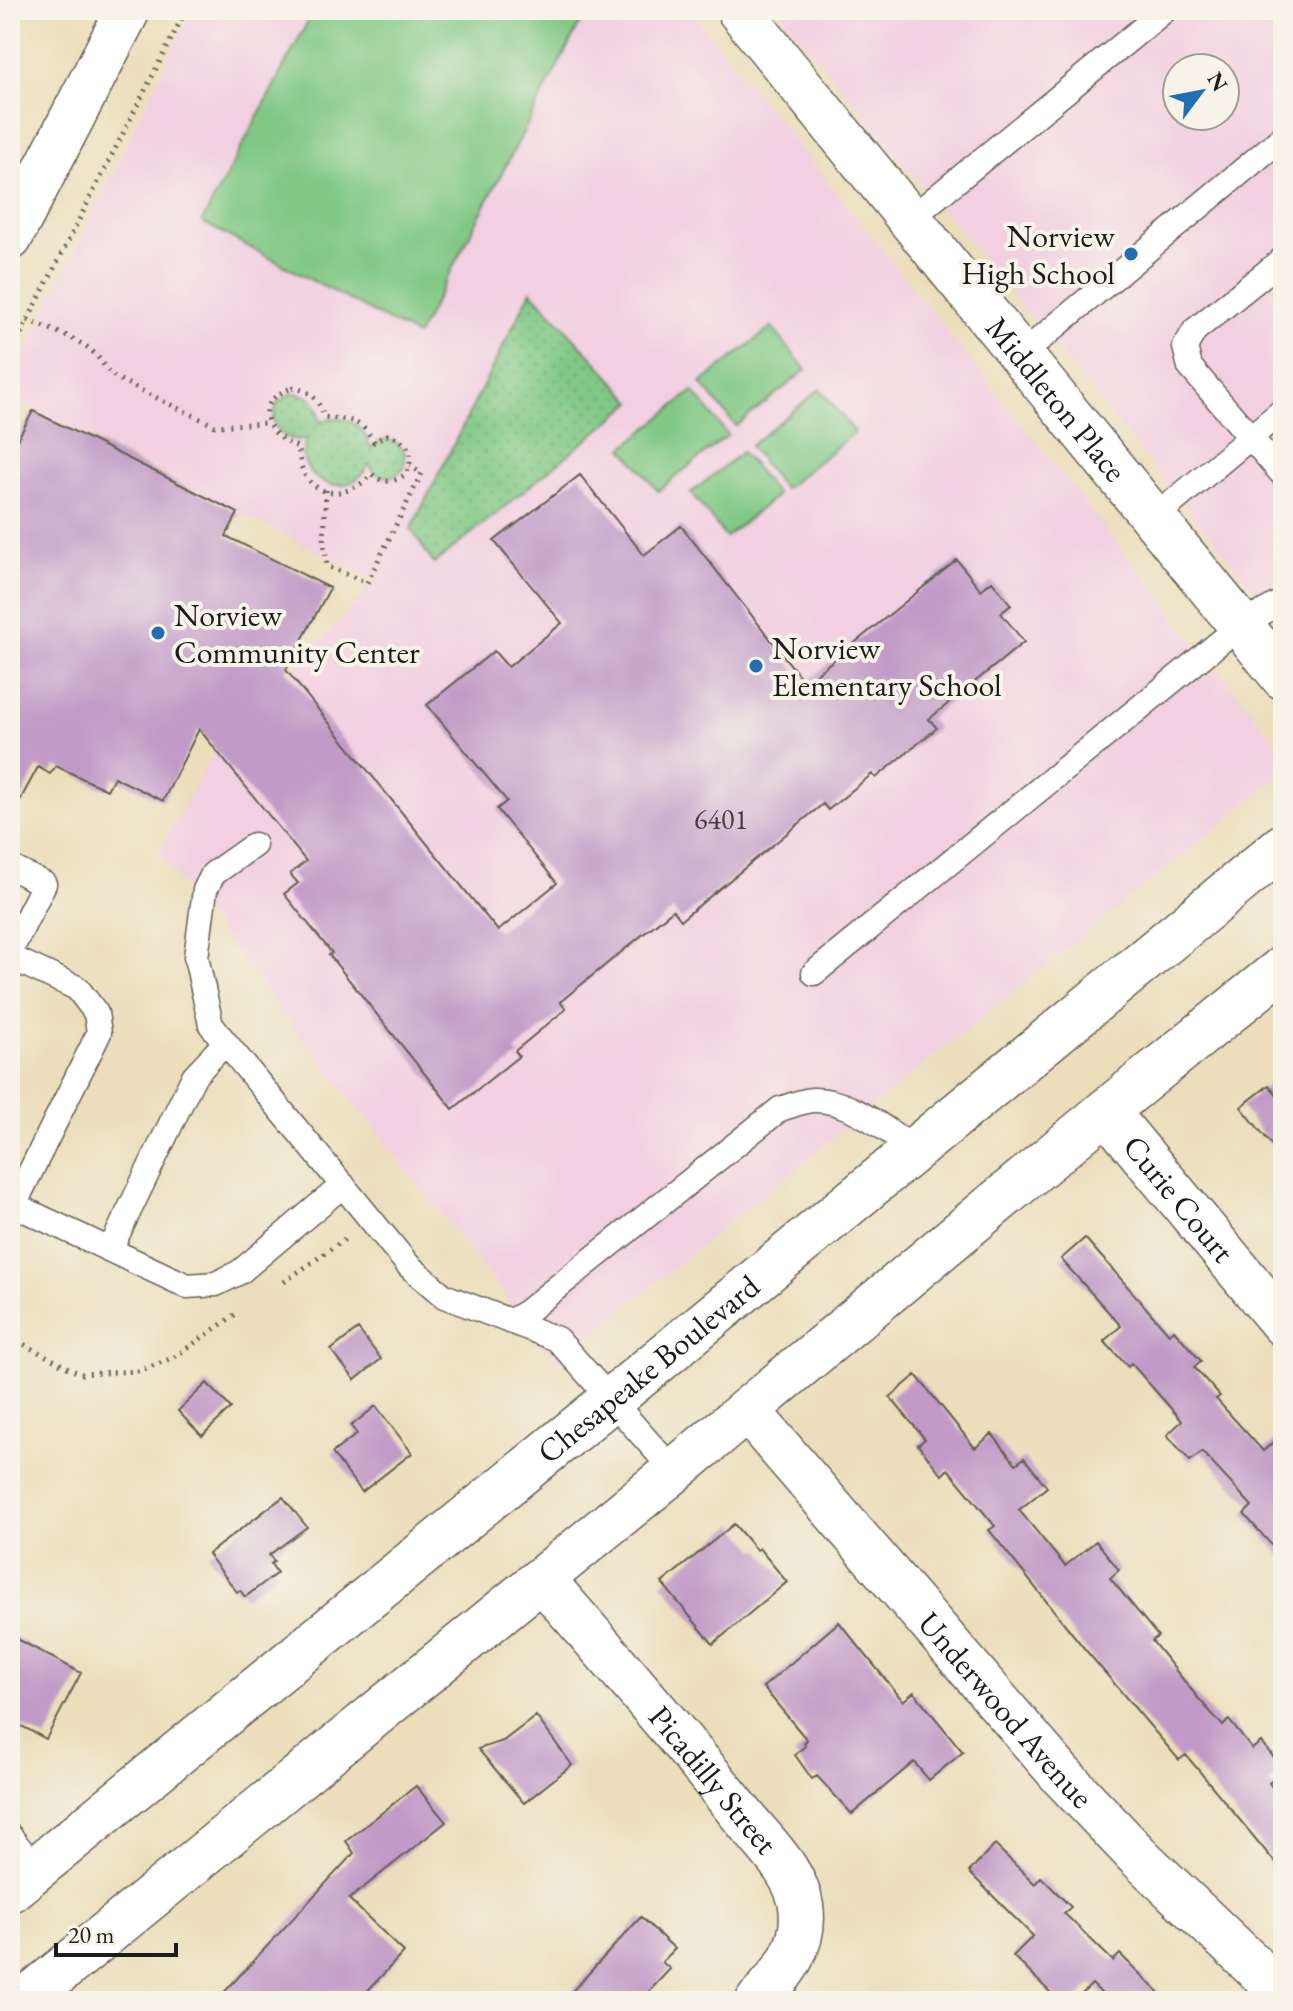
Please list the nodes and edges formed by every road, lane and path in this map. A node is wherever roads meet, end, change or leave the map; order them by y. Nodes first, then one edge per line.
1 (128, 10) edge
2 (186, 10) edge
3 (739, 10) edge
4 (1165, 10) edge
5 (1283, 137) edge
6 (21, 189) edge
7 (910, 219) junction
8 (10, 238) edge
9 (1283, 259) edge
10 (28, 320) junction
11 (10, 355) edge
12 (1021, 355) junction
13 (1283, 410) edge
14 (268, 423) junction
15 (1251, 437) junction
16 (410, 466) junction
17 (1283, 475) edge
18 (326, 490) junction
19 (1154, 518) junction
20 (1283, 601) edge
21 (1241, 625) junction
22 (1283, 677) edge
23 (254, 845) dead end
24 (1283, 846) edge
25 (10, 867) edge
26 (10, 954) edge
27 (1283, 968) edge
28 (814, 973) dead end
29 (225, 1043) junction
30 (1106, 1111) junction
31 (916, 1149) junction
32 (343, 1185) junction
33 (12, 1204) edge
34 (110, 1250) junction
35 (511, 1321) junction
36 (1283, 1324) edge
37 (611, 1400) junction
38 (747, 1410) junction
39 (674, 1471) junction
40 (542, 1579) junction
41 (19, 1865) edge
42 (1283, 1994) edge
43 (24, 2001) edge
44 (758, 2001) edge

1 - 6 main road
2 - 10 path
3 - 7 main road, Middleton Place
4 - 7 lane
5 - 12 lane
6 - 8 main road
7 - 12 main road, Middleton Place
9 - 15 lane
10 - 11 path
10 - 14 path
12 - 19 main road, Middleton Place
13 - 15 lane
14 - 16 path
14 - 18 path
15 - 17 lane
15 - 19 lane
16 - 18 path
16 - 18 path
19 - 21 main road, Middleton Place
20 - 21 lane
21 - 22 main road, Middleton Place
21 - 28 lane
23 - 29 lane
24 - 31 main road, Chesapeake Boulevard
25 - 26 lane
26 - 33 lane
27 - 30 main road
29 - 32 lane
29 - 34 lane
30 - 36 main road, Curie Court
30 - 38 main road
31 - 35 lane
31 - 37 main road, Chesapeake Boulevard
32 - 34 lane
32 - 35 lane
33 - 34 lane
35 - 37 lane
37 - 39 lane
37 - 41 main road, Chesapeake Boulevard
38 - 39 main road
38 - 42 main road, Underwood Avenue
39 - 40 main road
40 - 43 main road
40 - 44 main road, Picadilly Street

